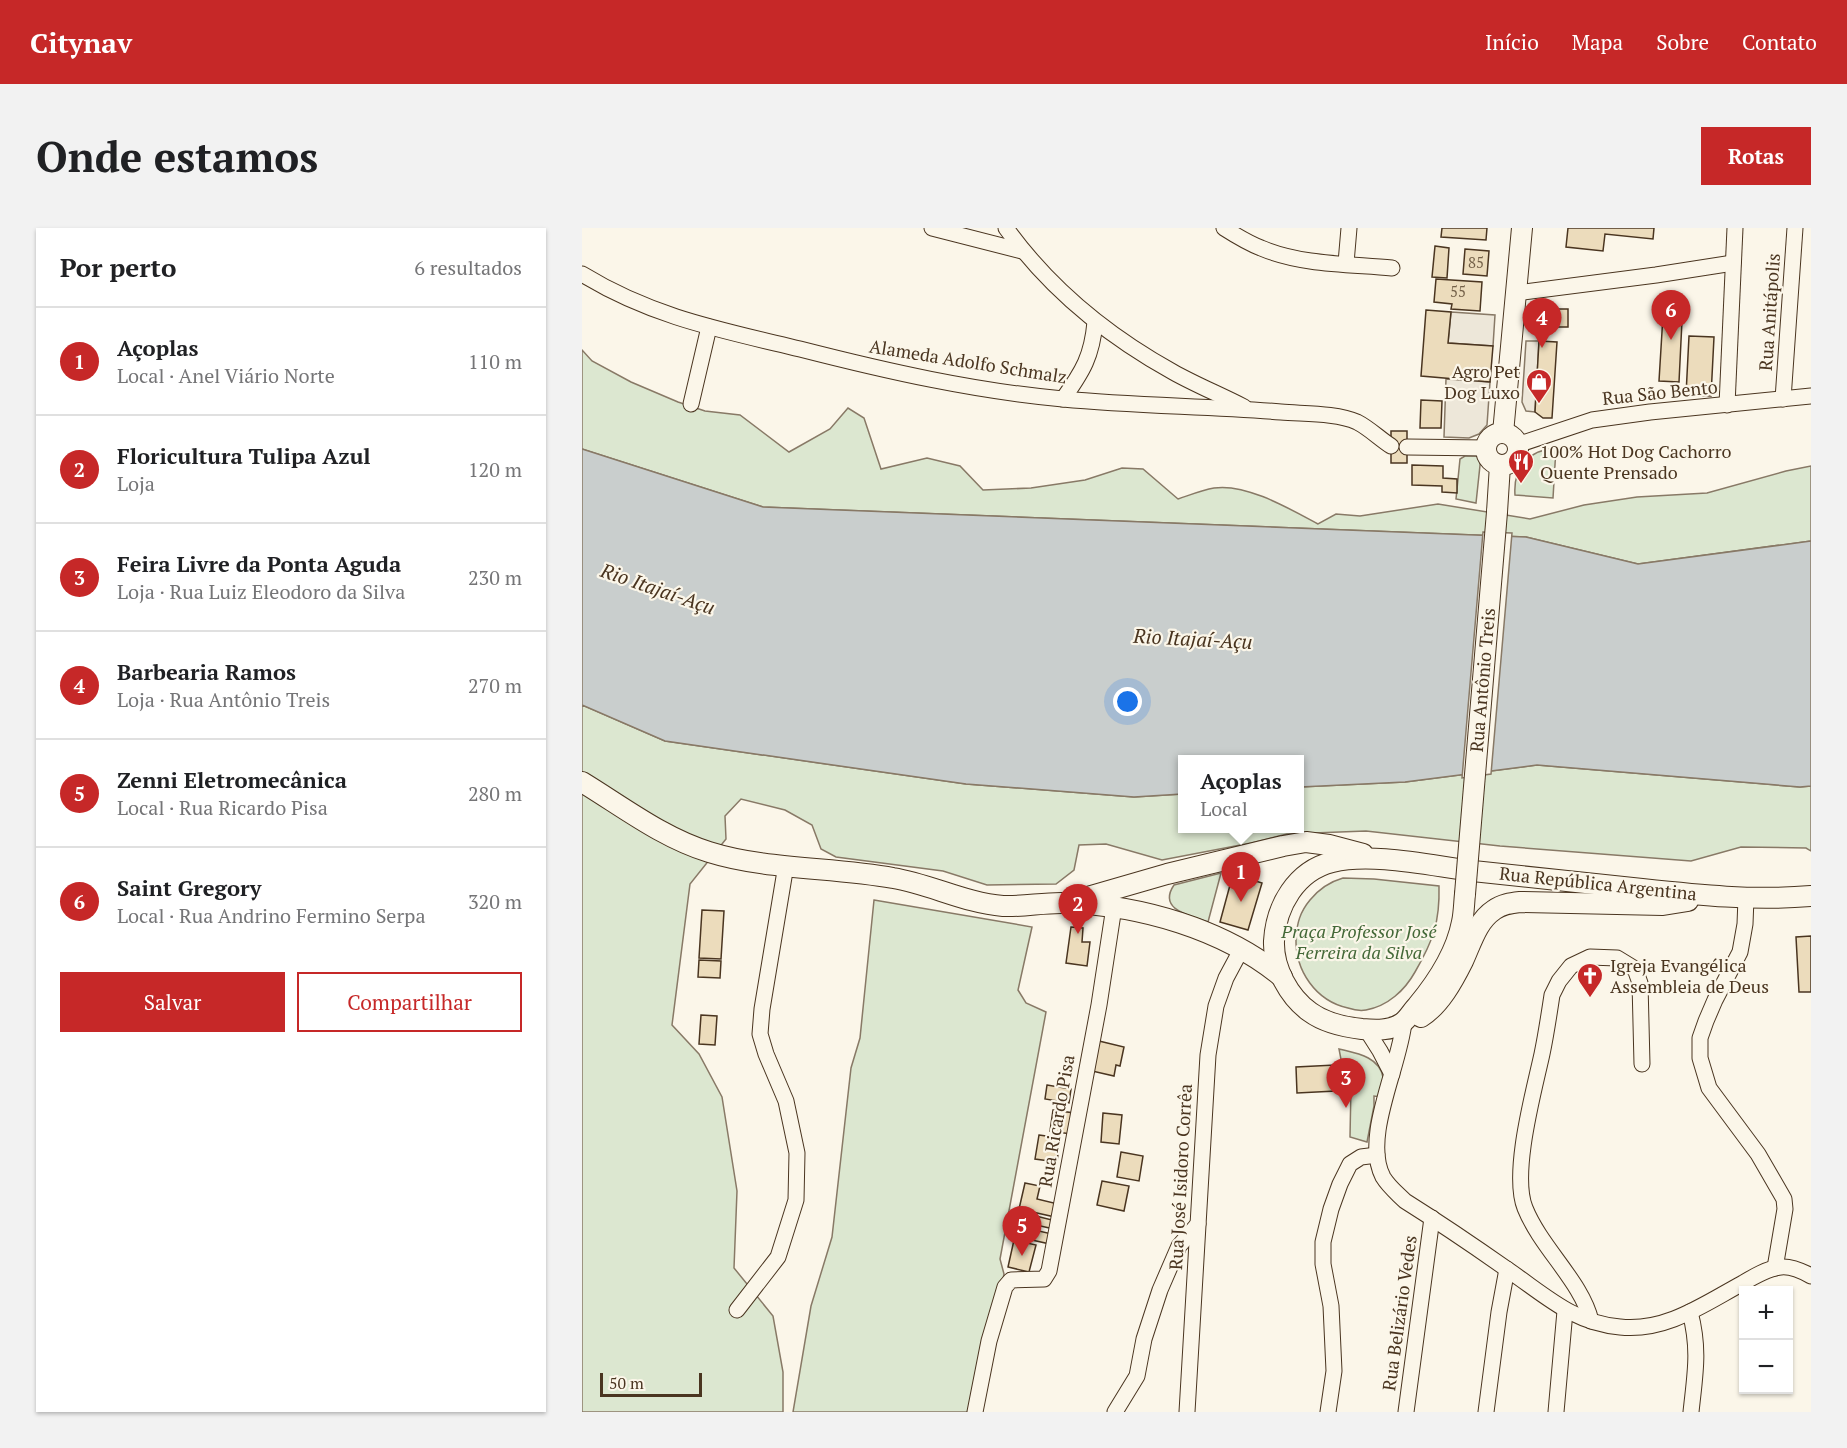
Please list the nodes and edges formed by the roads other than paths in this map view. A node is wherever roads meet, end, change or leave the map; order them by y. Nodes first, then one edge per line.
1 (932, 228) edge
2 (1006, 228) edge
3 (1224, 228) edge
4 (1349, 228) edge
5 (1522, 228) edge
6 (1735, 228) edge
7 (1795, 228) edge
8 (1022, 251) junction
9 (1346, 263) junction
10 (1733, 263) junction
11 (1392, 268) dead end
12 (582, 274) edge
13 (1516, 293) junction
14 (1095, 322) junction
15 (708, 327) junction
16 (1811, 396) edge
17 (1064, 399) junction
18 (1783, 399) junction
19 (691, 404) dead end
20 (1727, 405) junction
21 (1249, 410) junction
22 (1510, 440) junction
23 (1391, 446) dead end
24 (1407, 447) dead end
25 (1486, 448) junction
26 (1500, 465) junction
27 (582, 782) edge
28 (1386, 860) junction
29 (786, 865) junction
30 (1167, 874) junction
31 (1713, 896) junction
32 (1811, 896) edge
33 (1746, 898) junction
34 (1065, 903) junction
35 (1114, 907) junction
36 (1155, 916) junction
37 (1241, 950) junction
38 (1282, 977) junction
39 (1404, 1022) junction
40 (1366, 1029) junction
41 (1642, 1064) dead end
42 (1392, 1074) junction
43 (1377, 1155) junction
44 (1432, 1218) junction
45 (1198, 1224) junction
46 (1775, 1268) junction
47 (1507, 1269) junction
48 (1811, 1276) edge
49 (737, 1310) dead end
50 (1565, 1311) junction
51 (1690, 1312) junction
52 (1592, 1322) junction
53 (975, 1412) edge
54 (1115, 1412) edge
55 (1187, 1412) edge
56 (1328, 1412) edge
57 (1406, 1412) edge
58 (1486, 1412) edge
59 (1556, 1412) edge
60 (1691, 1412) edge

1 - 8 street
2 - 8 street
3 - 9 street
4 - 9 street
5 - 13 main road
6 - 10 street
7 - 18 street, Rua Anitápolis
8 - 14 street
9 - 11 street
10 - 13 street
10 - 20 street
12 - 15 street, Alameda Adolfo Schmalz
13 - 22 main road
14 - 17 street
14 - 21 street
15 - 17 street, Alameda Adolfo Schmalz
15 - 19 street
16 - 18 street, Rua São Bento
17 - 21 street, Alameda Adolfo Schmalz
18 - 20 street, Rua São Bento
20 - 22 street, Rua São Bento
21 - 23 street, Alameda Adolfo Schmalz
22 - 25 main road
22 - 26 main road
24 - 25 street
25 - 26 main road
26 - 39 main road, Rua Antônio Treis, bridge
27 - 29 main road
28 - 30 main road
28 - 31 main road, Rua República Argentina
28 - 38 main road
29 - 34 main road
29 - 49 street
30 - 34 main road
30 - 36 main road
31 - 33 main road, Rua República Argentina
31 - 39 main road
32 - 33 main road, Rua República Argentina
33 - 46 street
34 - 35 main road
35 - 36 main road
35 - 53 street, Rua Ricardo Pisa
36 - 37 main road
37 - 38 main road
37 - 45 street, Rua José Isidoro Corrêa
38 - 40 main road
39 - 40 main road
39 - 42 street
40 - 42 street
41 - 52 street
42 - 43 street
43 - 44 street
43 - 56 street
44 - 47 street
44 - 57 street, Rua Belizário Vedes
45 - 54 street
45 - 55 street, Rua José Isidoro Corrêa
46 - 48 street
46 - 51 street
47 - 50 street
47 - 58 street
50 - 52 street
50 - 59 street
51 - 52 street
51 - 60 street

